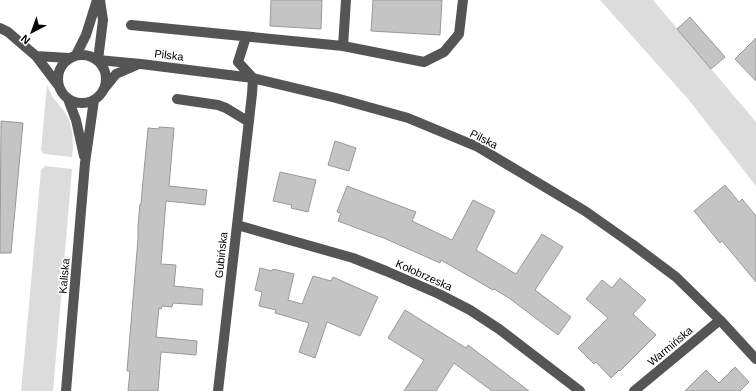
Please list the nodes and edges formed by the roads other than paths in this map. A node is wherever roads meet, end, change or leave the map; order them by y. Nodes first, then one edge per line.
1 (97, 0) edge
2 (100, 0) edge
3 (346, 0) edge
4 (463, 0) edge
5 (131, 25) dead end
6 (0, 28) edge
7 (246, 37) junction
8 (343, 46) junction
9 (36, 56) junction
10 (72, 56) junction
11 (98, 60) junction
12 (141, 64) junction
13 (253, 78) junction
14 (58, 85) junction
15 (104, 89) junction
16 (68, 99) junction
17 (177, 99) dead end
18 (94, 100) junction
19 (249, 122) junction
20 (85, 163) junction
21 (237, 225) junction
22 (720, 320) junction
23 (756, 359) edge
24 (66, 391) edge
25 (218, 391) edge
26 (580, 391) edge
27 (634, 391) edge

1 - 10 street
2 - 11 street
3 - 8 street
4 - 8 street
5 - 7 street
6 - 9 street
7 - 8 street
7 - 13 street
9 - 10 street
9 - 14 street
10 - 11 street
10 - 14 street
11 - 12 street, Pilska
11 - 15 street
12 - 13 street, Pilska
12 - 15 street, Pilska
13 - 19 street, Gubińska
13 - 22 street, Pilska
14 - 16 street
15 - 18 street
16 - 18 street
16 - 20 street, Kaliska
17 - 19 street
18 - 20 street, Kaliska
19 - 21 street, Gubińska
20 - 24 street, Kaliska
21 - 25 street, Gubińska
21 - 26 street, Kołobrzeska
22 - 23 street, Pilska
22 - 27 street, Warmińska

